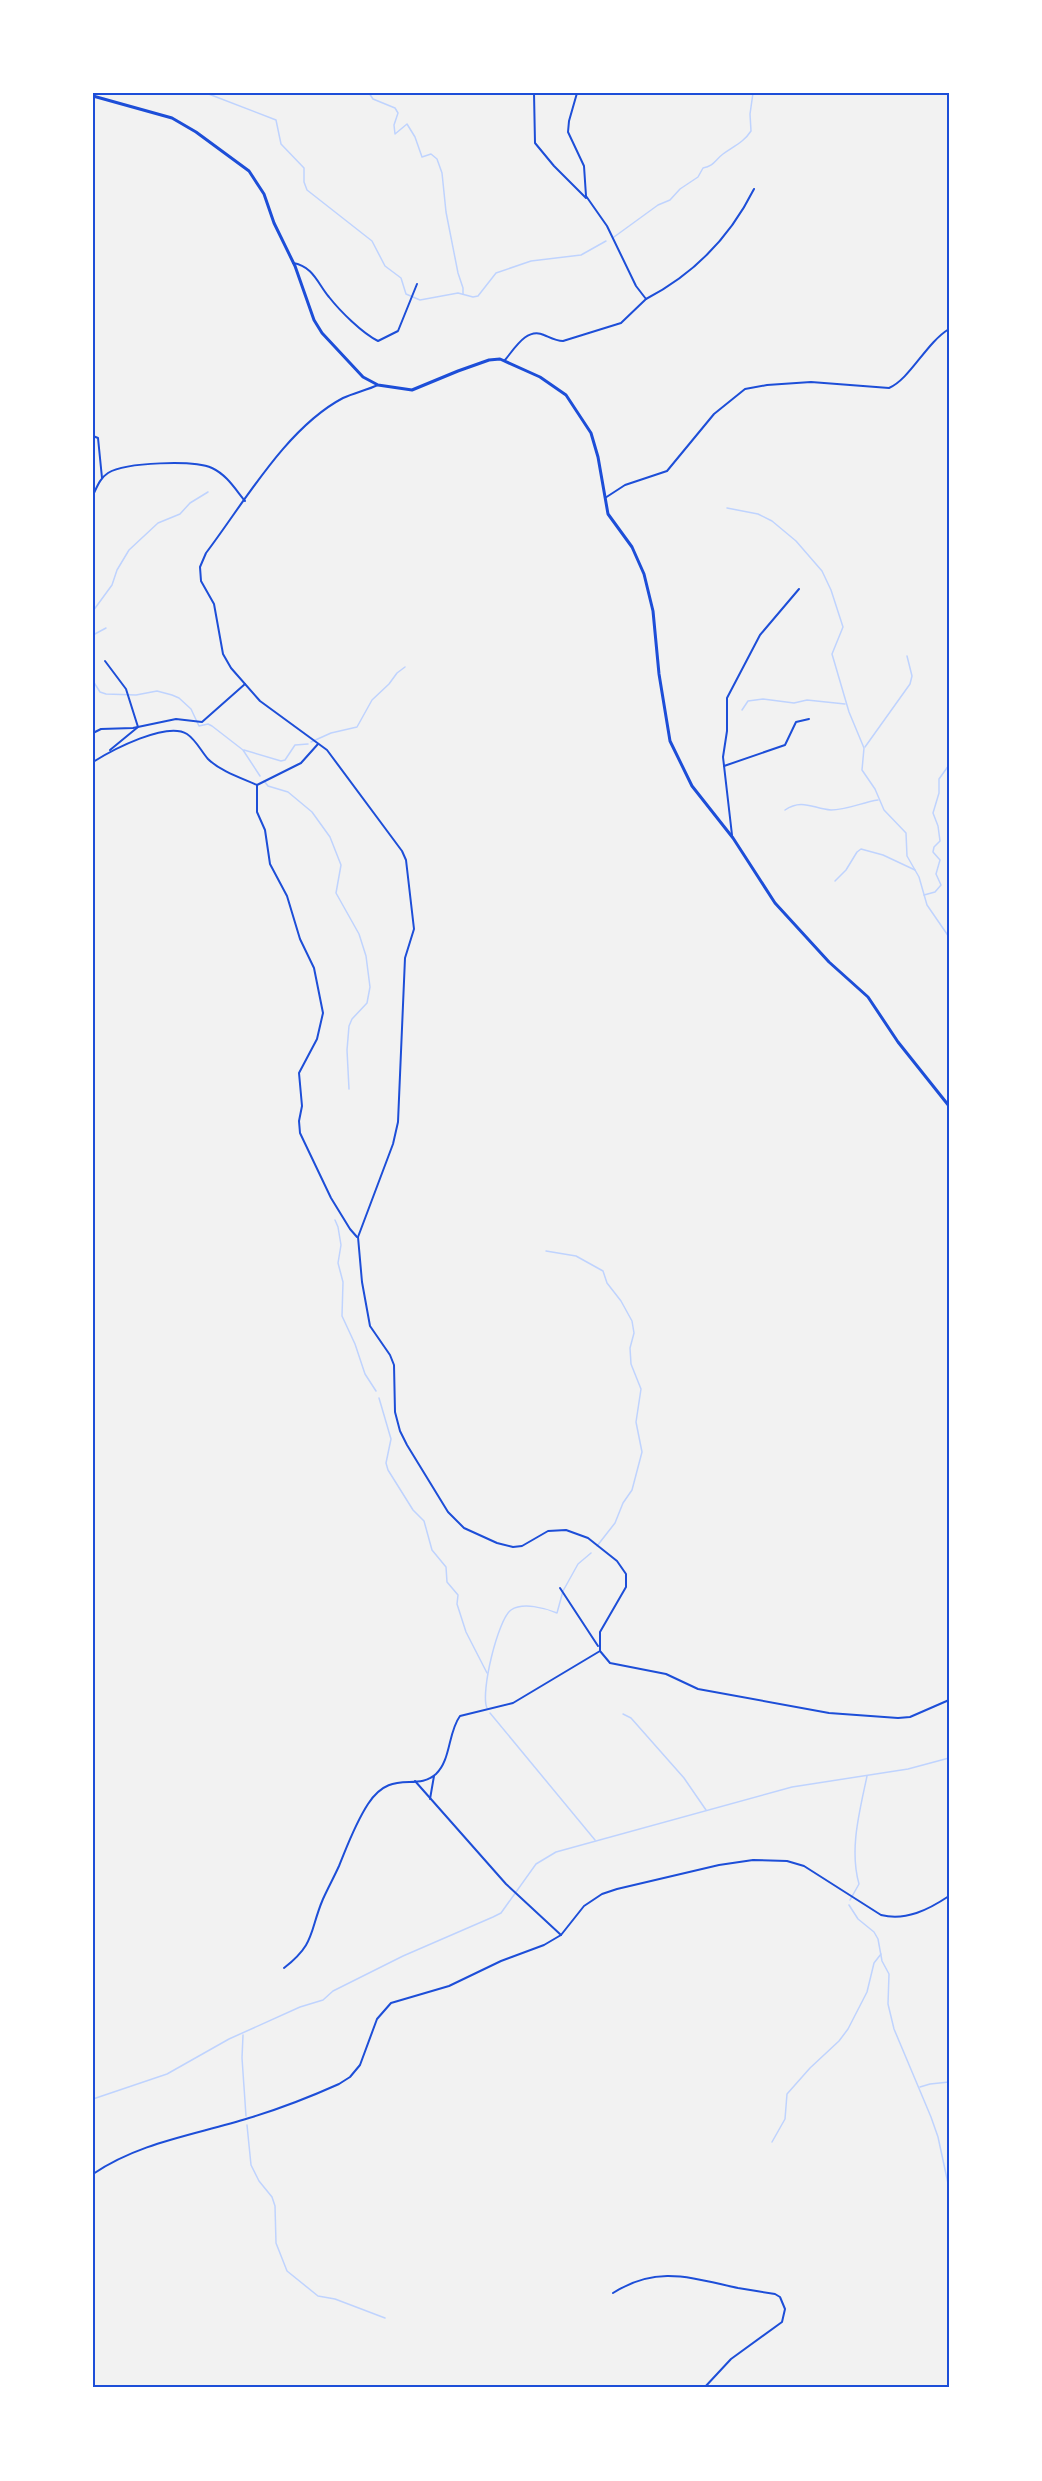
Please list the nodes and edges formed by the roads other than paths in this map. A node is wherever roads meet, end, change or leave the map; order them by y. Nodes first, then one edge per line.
1 (534, 93) edge
2 (577, 93) edge
3 (93, 96) edge
4 (754, 189) dead end
5 (588, 200) junction
6 (293, 263) junction
7 (417, 284) dead end
8 (646, 299) junction
9 (949, 329) edge
10 (505, 360) junction
11 (378, 386) junction
12 (93, 436) edge
13 (102, 478) junction
14 (93, 495) edge
15 (605, 498) junction
16 (245, 501) junction
17 (799, 589) dead end
18 (105, 661) dead end
19 (245, 684) junction
20 (809, 719) dead end
21 (138, 727) junction
22 (93, 733) edge
23 (318, 744) junction
24 (108, 752) junction
25 (93, 762) edge
26 (724, 766) junction
27 (257, 785) junction
28 (733, 838) junction
29 (949, 1106) edge
30 (357, 1237) junction
31 (560, 1588) dead end
32 (599, 1650) junction
33 (949, 1700) edge
34 (434, 1775) junction
35 (415, 1781) junction
36 (430, 1799) junction
37 (949, 1896) edge
38 (561, 1935) junction
39 (284, 1968) dead end
40 (93, 2174) edge
41 (613, 2293) dead end
42 (704, 2388) edge

1 - 5 street
2 - 5 street
3 - 6 street
4 - 8 street
5 - 8 street
6 - 7 street
6 - 11 street
8 - 10 street
9 - 15 street
10 - 11 street
10 - 15 street
11 - 16 street
12 - 13 street
13 - 14 street
13 - 16 street
15 - 28 street
16 - 19 street
17 - 26 street
18 - 21 street
19 - 21 street
19 - 23 street
20 - 26 street
21 - 22 street
21 - 24 street
23 - 27 street
23 - 30 street
24 - 25 street
24 - 27 street
26 - 28 street
27 - 30 street
28 - 29 street
30 - 32 street
31 - 32 street
32 - 33 street
32 - 34 street
34 - 35 street
34 - 36 street
35 - 36 street
35 - 39 street
36 - 38 street
37 - 38 street
38 - 40 street
41 - 42 street

